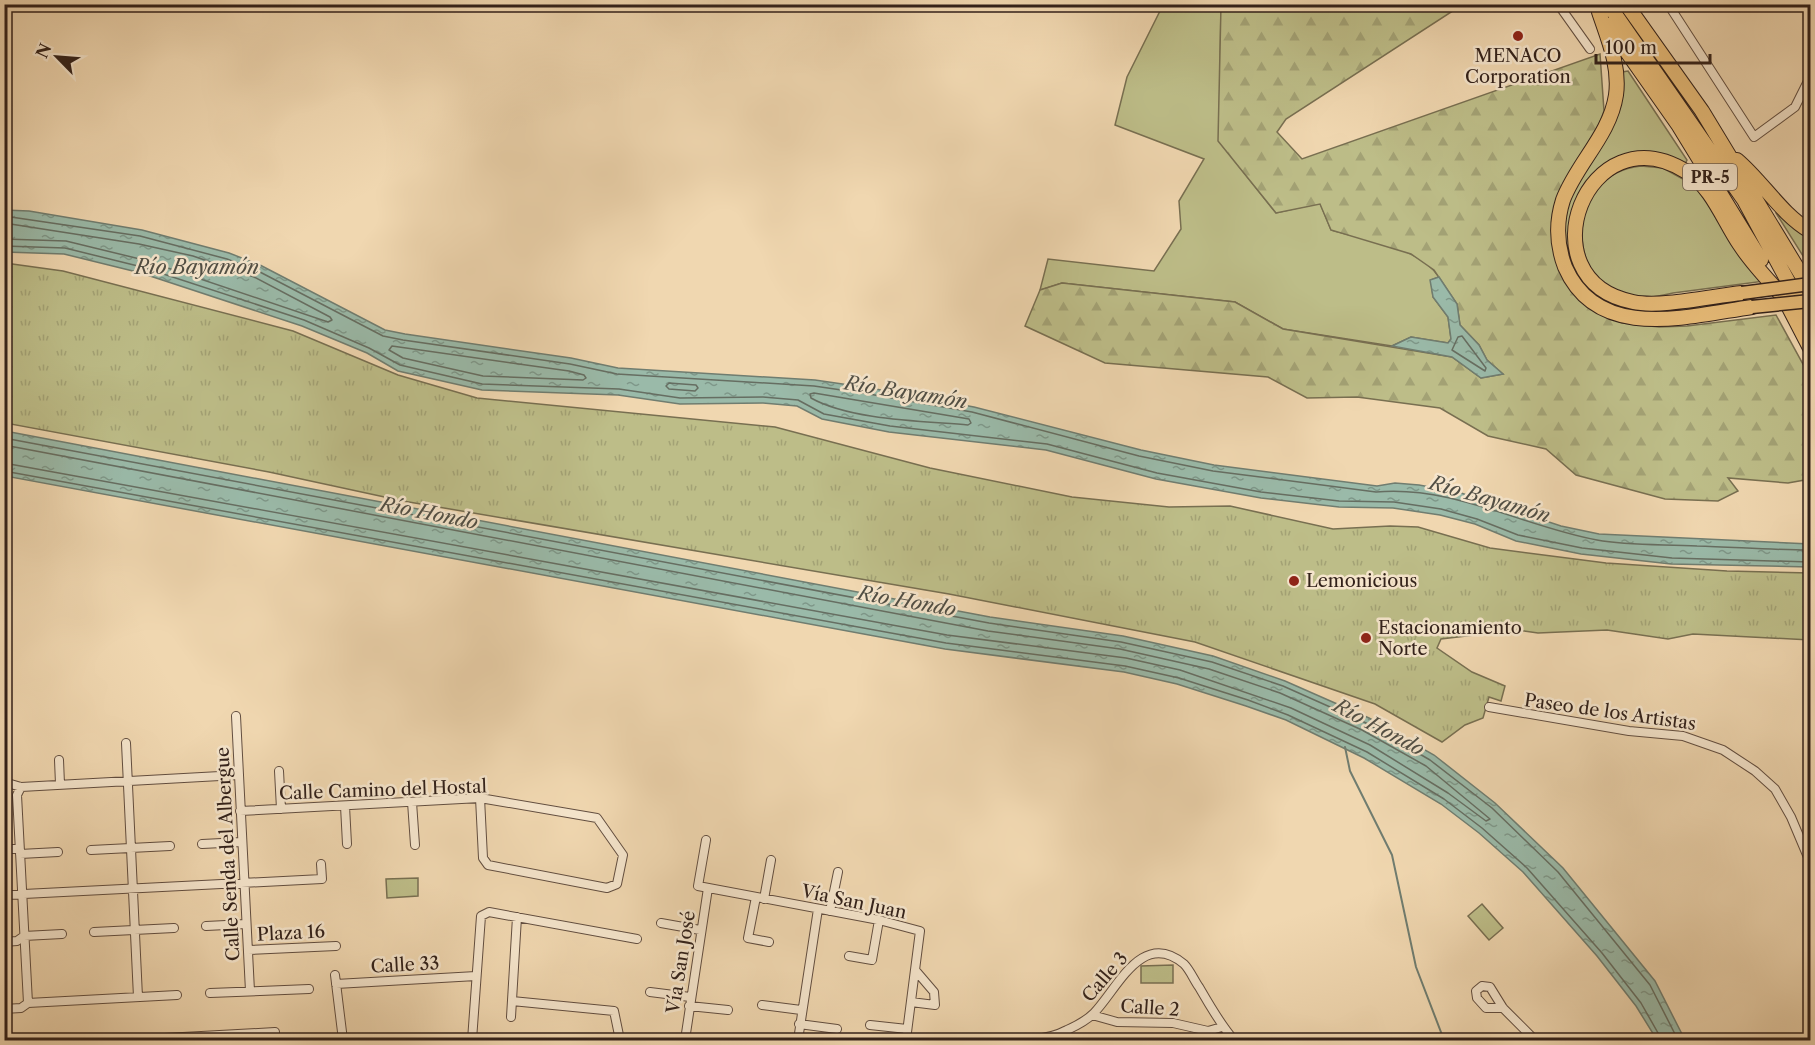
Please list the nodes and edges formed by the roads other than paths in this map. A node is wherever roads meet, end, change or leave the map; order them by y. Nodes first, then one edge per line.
1 (1558, 4) edge
2 (1626, 4) edge
3 (1668, 4) edge
4 (1600, 7) edge
5 (1590, 50) dead end
6 (1810, 78) edge
7 (1725, 148) junction
8 (1810, 231) edge
9 (1810, 284) edge
10 (1810, 289) edge
11 (1742, 293) joint
12 (1787, 301) junction
13 (1810, 301) edge
14 (1752, 308) joint
15 (1810, 322) edge
16 (1810, 348) edge
17 (1489, 707) dead end
18 (236, 716) dead end
19 (126, 743) dead end
20 (59, 759) dead end
21 (279, 771) dead end
22 (238, 775) junction
23 (127, 781) junction
24 (4, 782) edge
25 (60, 784) junction
26 (21, 787) junction
27 (480, 798) junction
28 (412, 802) junction
29 (345, 806) junction
30 (281, 809) junction
31 (240, 811) junction
32 (706, 840) dead end
33 (242, 842) junction
34 (202, 844) dead end
35 (347, 844) dead end
36 (415, 845) dead end
37 (170, 846) dead end
38 (131, 848) junction
39 (4, 849) edge
40 (91, 849) dead end
41 (20, 851) junction
42 (58, 852) dead end
43 (771, 860) dead end
44 (1810, 862) edge
45 (321, 864) dead end
46 (838, 872) dead end
47 (244, 883) junction
48 (708, 888) junction
49 (133, 889) junction
50 (22, 894) junction
51 (4, 896) edge
52 (760, 898) junction
53 (818, 909) junction
54 (830, 911) junction
55 (517, 917) junction
56 (879, 920) junction
57 (661, 923) dead end
58 (246, 924) junction
59 (206, 926) dead end
60 (174, 928) dead end
61 (135, 930) junction
62 (700, 930) junction
63 (94, 932) dead end
64 (62, 934) dead end
65 (24, 936) junction
66 (637, 939) dead end
67 (4, 942) edge
68 (769, 942) dead end
69 (336, 946) dead end
70 (248, 950) junction
71 (849, 956) dead end
72 (916, 972) junction
73 (334, 975) dead end
74 (476, 976) junction
75 (336, 984) junction
76 (309, 989) dead end
77 (250, 991) junction
78 (650, 992) dead end
79 (210, 993) dead end
80 (177, 995) dead end
81 (138, 997) junction
82 (512, 1001) junction
83 (689, 1001) junction
84 (911, 1002) junction
85 (28, 1003) junction
86 (762, 1005) dead end
87 (1503, 1008) dead end
88 (4, 1009) edge
89 (728, 1010) dead end
90 (801, 1010) junction
91 (1092, 1015) junction
92 (511, 1017) dead end
93 (800, 1024) junction
94 (870, 1024) dead end
95 (1222, 1026) junction
96 (837, 1029) dead end
97 (907, 1029) junction
98 (1065, 1031) junction
99 (275, 1036) edge
100 (128, 1041) edge
101 (343, 1041) edge
102 (472, 1041) edge
103 (620, 1041) edge
104 (685, 1041) edge
105 (798, 1041) edge
106 (906, 1041) edge
107 (976, 1041) edge
108 (1067, 1041) edge
109 (1234, 1041) edge
110 (1535, 1041) edge

1 - 5 street
2 - 7 highway, PR-5
3 - 6 street
4 - 12 highway, PR-5
4 - 14 highway
4 - 15 highway
7 - 8 highway
7 - 10 highway, PR-5
9 - 11 main road, bridge
11 - 12 highway
12 - 16 highway, PR-5
13 - 14 main road, bridge
17 - 44 street, Paseo de los Artistas
18 - 22 street, Calle Senda del Albergue
19 - 23 street
20 - 25 street
21 - 30 street
22 - 23 street
22 - 31 street, Calle Senda del Albergue
23 - 25 street
23 - 38 street
24 - 26 street
25 - 26 street
26 - 41 street
27 - 27 street, Calle Camino del Hostal
27 - 28 street, Calle Camino del Hostal
28 - 29 street, Calle Camino del Hostal
28 - 36 street
29 - 30 street, Calle Camino del Hostal
29 - 35 street
30 - 31 street, Calle Camino del Hostal
31 - 33 street, Calle Senda del Albergue
32 - 48 street
33 - 34 street
33 - 47 street, Calle Senda del Albergue
37 - 38 street
38 - 40 street
38 - 49 street
39 - 41 street
41 - 42 street
41 - 50 street
43 - 52 street
45 - 47 street
46 - 54 street
47 - 49 street
47 - 58 street, Calle Senda del Albergue
48 - 52 street, Vía San Juan
48 - 62 street, Vía San José
49 - 50 street
49 - 61 street
50 - 51 street
50 - 65 street
52 - 53 street, Vía San Juan
52 - 68 street
53 - 54 street, Vía San Juan
53 - 90 street
54 - 56 street, Vía San Juan
55 - 66 street
55 - 74 street
55 - 82 street
56 - 71 street
56 - 72 street, Vía San Juan
57 - 62 street
58 - 59 street
58 - 70 street, Calle Senda del Albergue
60 - 61 street
61 - 63 street
61 - 81 street
62 - 83 street, Vía San José
64 - 65 street
65 - 67 street
65 - 85 street
69 - 70 street, Plaza 16
70 - 77 street, Calle Senda del Albergue
72 - 84 street, Vía San Juan
72 - 84 street
73 - 75 street
74 - 75 street, Calle 33
74 - 102 street
75 - 101 street
76 - 77 street
77 - 79 street
78 - 83 street
80 - 81 street
81 - 85 street
82 - 92 street
82 - 103 street
83 - 89 street
83 - 104 street, Vía San José
84 - 97 street, Vía San Juan
85 - 88 street
86 - 90 street
87 - 110 street
90 - 93 street
91 - 95 street, Calle 2
91 - 95 street, Calle 3
91 - 98 street, Calle 3
93 - 96 street
93 - 105 street
94 - 97 street
95 - 109 street
97 - 106 street, Vía San Juan
98 - 107 street, Calle 3
98 - 108 street
99 - 100 street

